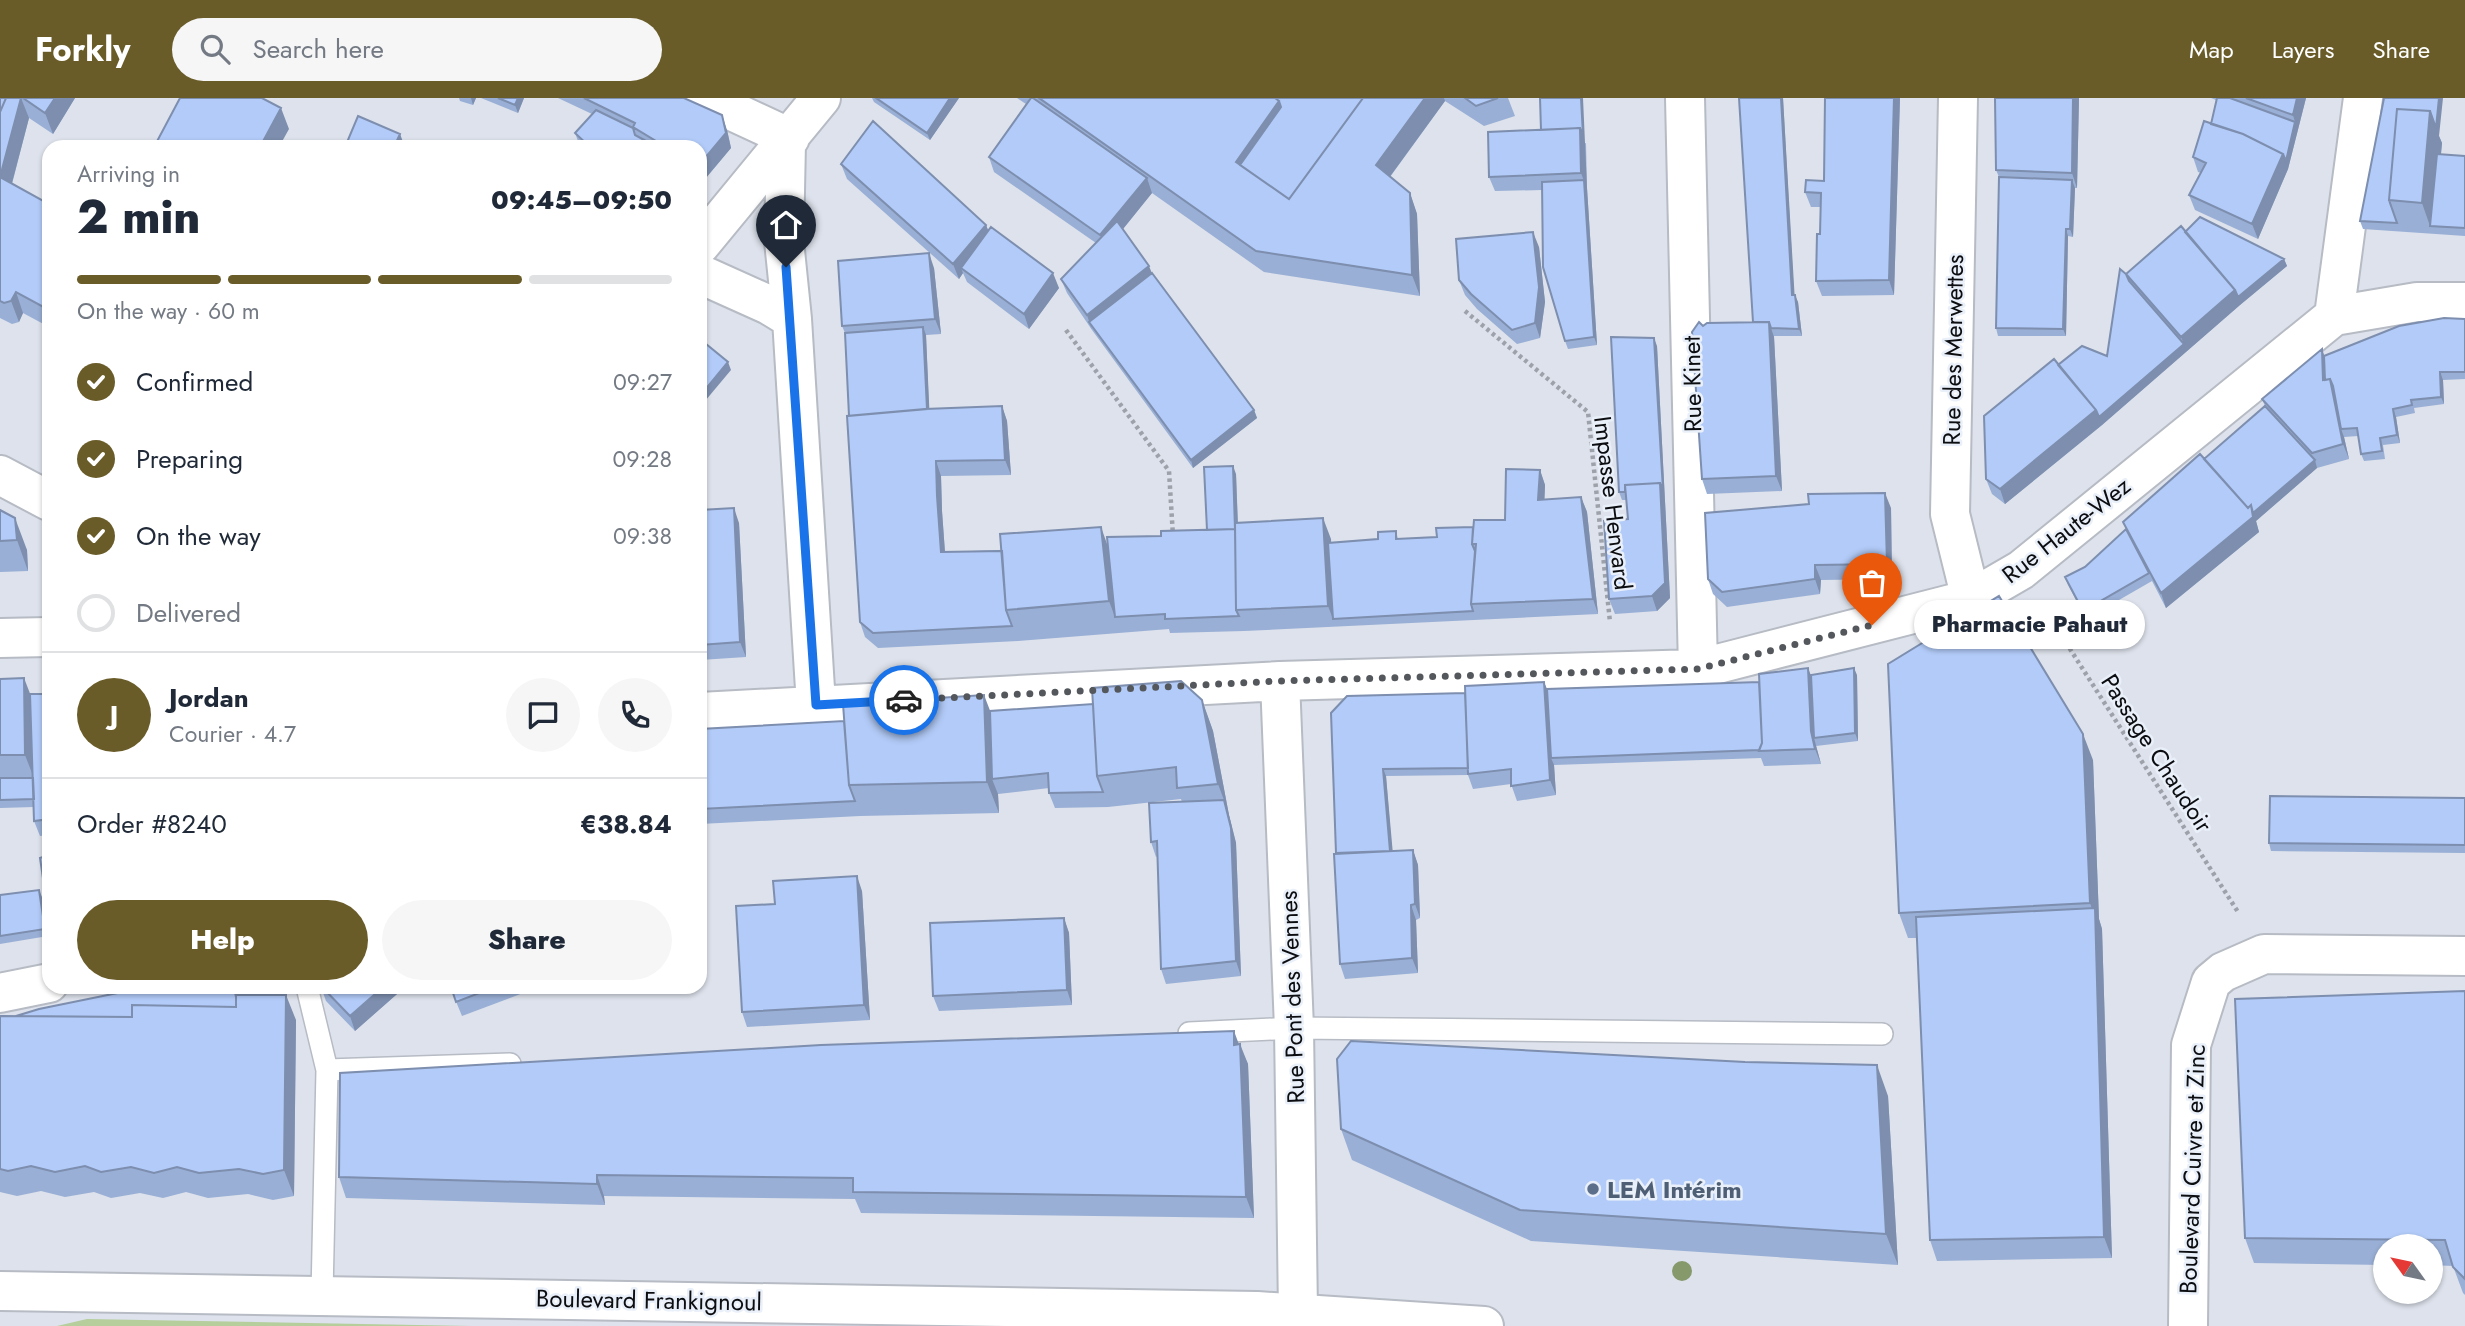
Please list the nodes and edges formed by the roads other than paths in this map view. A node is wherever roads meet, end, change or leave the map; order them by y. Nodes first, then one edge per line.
1 (704, 98) edge
2 (821, 98) edge
3 (1685, 98) edge
4 (1958, 98) edge
5 (2363, 98) edge
6 (788, 140) junction
7 (707, 237) edge
8 (707, 277) edge
9 (2465, 302) edge
10 (2333, 316) junction
11 (792, 319) junction
12 (0, 475) edge
13 (42, 497) edge
14 (1971, 599) junction
15 (42, 637) edge
16 (0, 638) edge
17 (1698, 669) junction
18 (1280, 681) junction
19 (816, 705) junction
20 (707, 712) edge
21 (2465, 956) edge
22 (42, 984) edge
23 (0, 993) edge
24 (309, 994) edge
25 (1294, 1028) junction
26 (1169, 1034) edge
27 (1882, 1034) dead end
28 (532, 1063) edge
29 (327, 1070) junction
30 (0, 1291) edge
31 (322, 1294) junction
32 (1297, 1312) junction
33 (1485, 1326) edge
34 (2188, 1326) edge

1 - 6 street
2 - 6 street
3 - 17 street, Rue Kinet
4 - 14 street, Rue des Merwettes
5 - 10 street
6 - 7 street
6 - 11 street
8 - 11 street
9 - 10 street, Rue Haute-Wez
10 - 14 street, Rue Haute-Wez
11 - 19 street
12 - 13 street
14 - 17 street, Rue Haute-Wez
15 - 16 street
17 - 18 street, Rue Haute-Wez
18 - 19 street, Rue Haute-Wez
18 - 25 street, Rue Pont des Vennes
19 - 20 street, Rue Haute-Wez
21 - 34 street, Boulevard Cuivre et Zinc
22 - 23 street
24 - 29 lane
25 - 26 lane
25 - 27 lane
25 - 32 street, Rue Pont des Vennes
28 - 29 lane
29 - 31 lane
30 - 31 street, Boulevard Frankignoul
31 - 32 street, Boulevard Frankignoul
32 - 33 street, Boulevard Frankignoul

